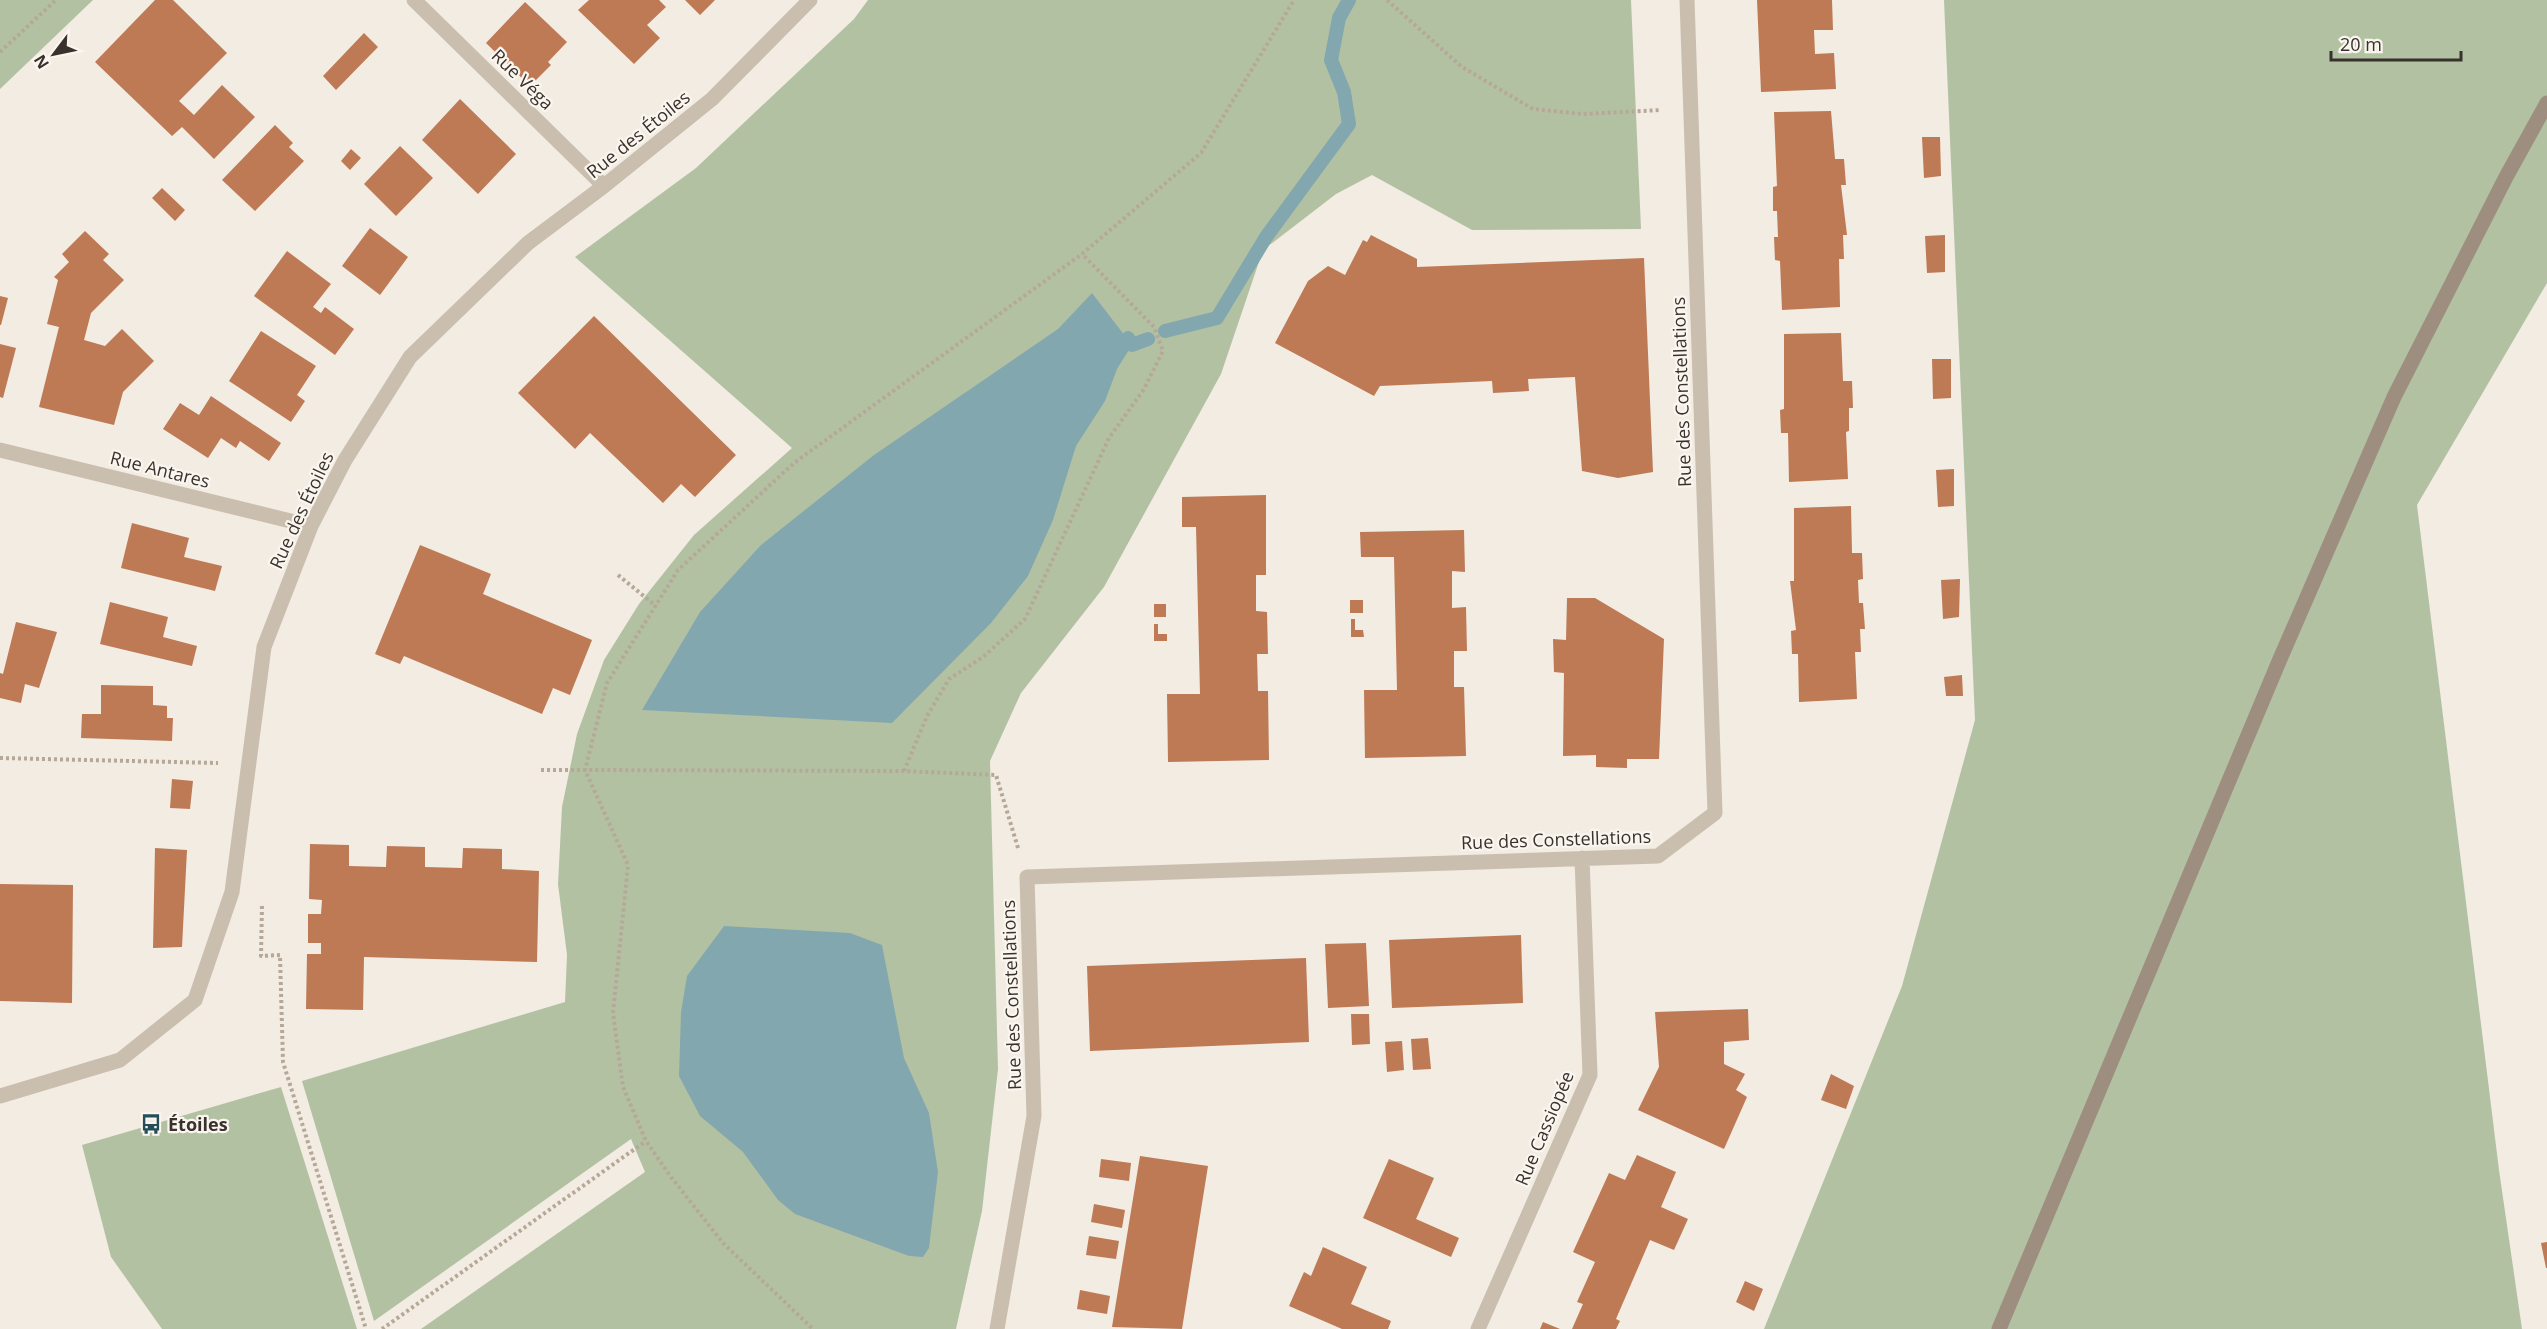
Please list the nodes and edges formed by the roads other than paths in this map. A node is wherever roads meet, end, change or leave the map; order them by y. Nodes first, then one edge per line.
1 (414, 0) edge
2 (810, 0) edge
3 (1688, 0) edge
4 (2547, 103) edge
5 (604, 186) junction
6 (0, 450) edge
7 (311, 526) junction
8 (1582, 858) junction
9 (0, 1096) edge
10 (997, 1329) edge
11 (1478, 1329) edge
12 (2000, 1329) edge

1 - 5 street, Rue Véga
2 - 5 street, Rue des Étoiles
3 - 8 street, Rue des Constellations
4 - 12 main road
5 - 7 street, Rue des Étoiles
6 - 7 street, Rue Antares
7 - 9 street, Rue des Étoiles
8 - 10 street, Rue des Constellations
8 - 11 street, Rue Cassiopée

